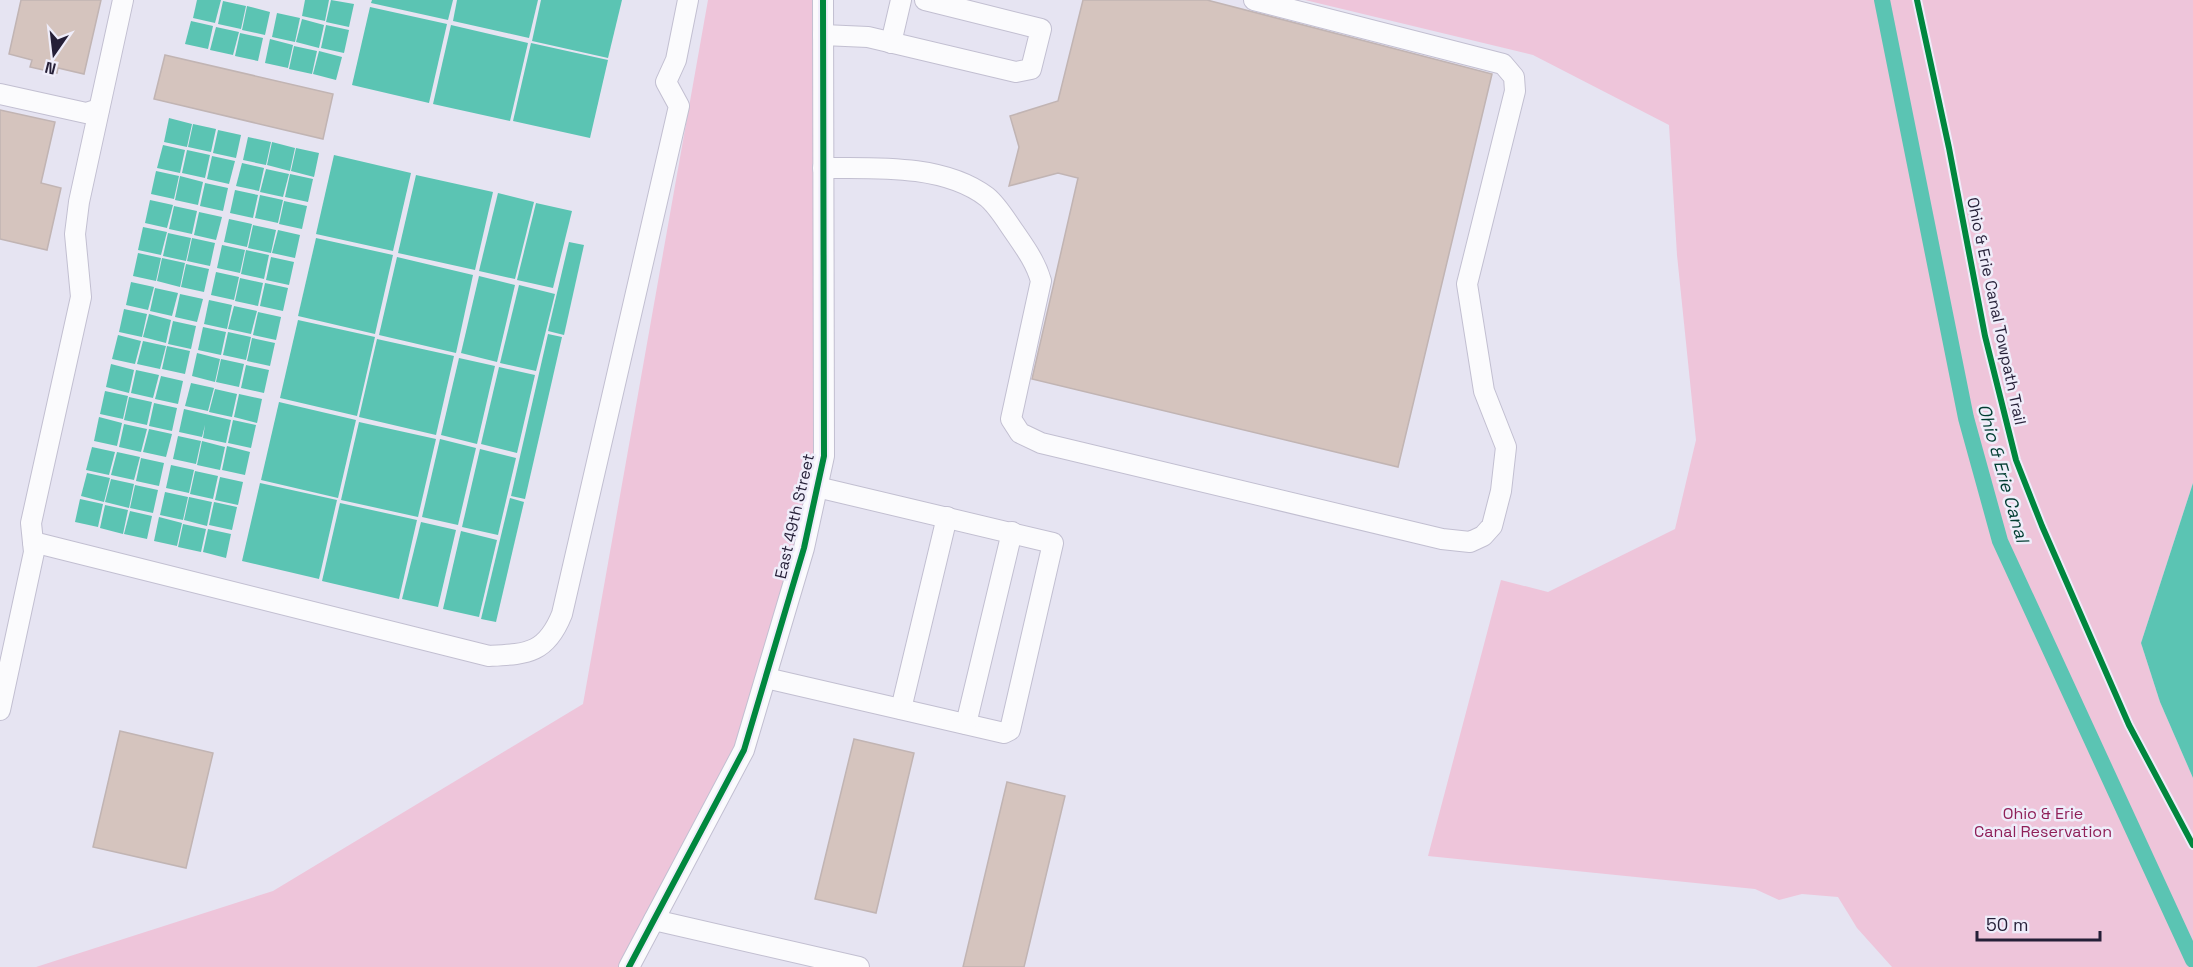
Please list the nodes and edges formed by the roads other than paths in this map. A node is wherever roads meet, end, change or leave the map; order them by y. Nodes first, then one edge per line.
1 (123, 0) edge
2 (688, 0) edge
3 (823, 0) edge
4 (901, 0) edge
5 (925, 0) edge
6 (1254, 0) edge
7 (823, 35) junction
8 (891, 43) junction
9 (0, 94) edge
10 (99, 109) junction
11 (823, 168) junction
12 (817, 487) junction
13 (947, 517) junction
14 (1012, 532) junction
15 (33, 542) junction
16 (766, 678) junction
17 (901, 709) junction
18 (0, 710) edge
19 (966, 724) junction
20 (654, 920) junction
21 (629, 967) edge
22 (859, 967) edge

1 - 10 street
2 - 15 street
3 - 7 street, East 49th Street
4 - 8 street
5 - 8 street
6 - 11 street
7 - 8 street
7 - 11 street, East 49th Street
9 - 10 street
10 - 15 street
11 - 12 street, East 49th Street
12 - 13 street
12 - 16 street, East 49th Street
13 - 14 street
13 - 17 street
14 - 19 street
14 - 19 street
15 - 18 street
16 - 17 street
16 - 20 street, East 49th Street
17 - 19 street
20 - 21 street, East 49th Street
20 - 22 street

